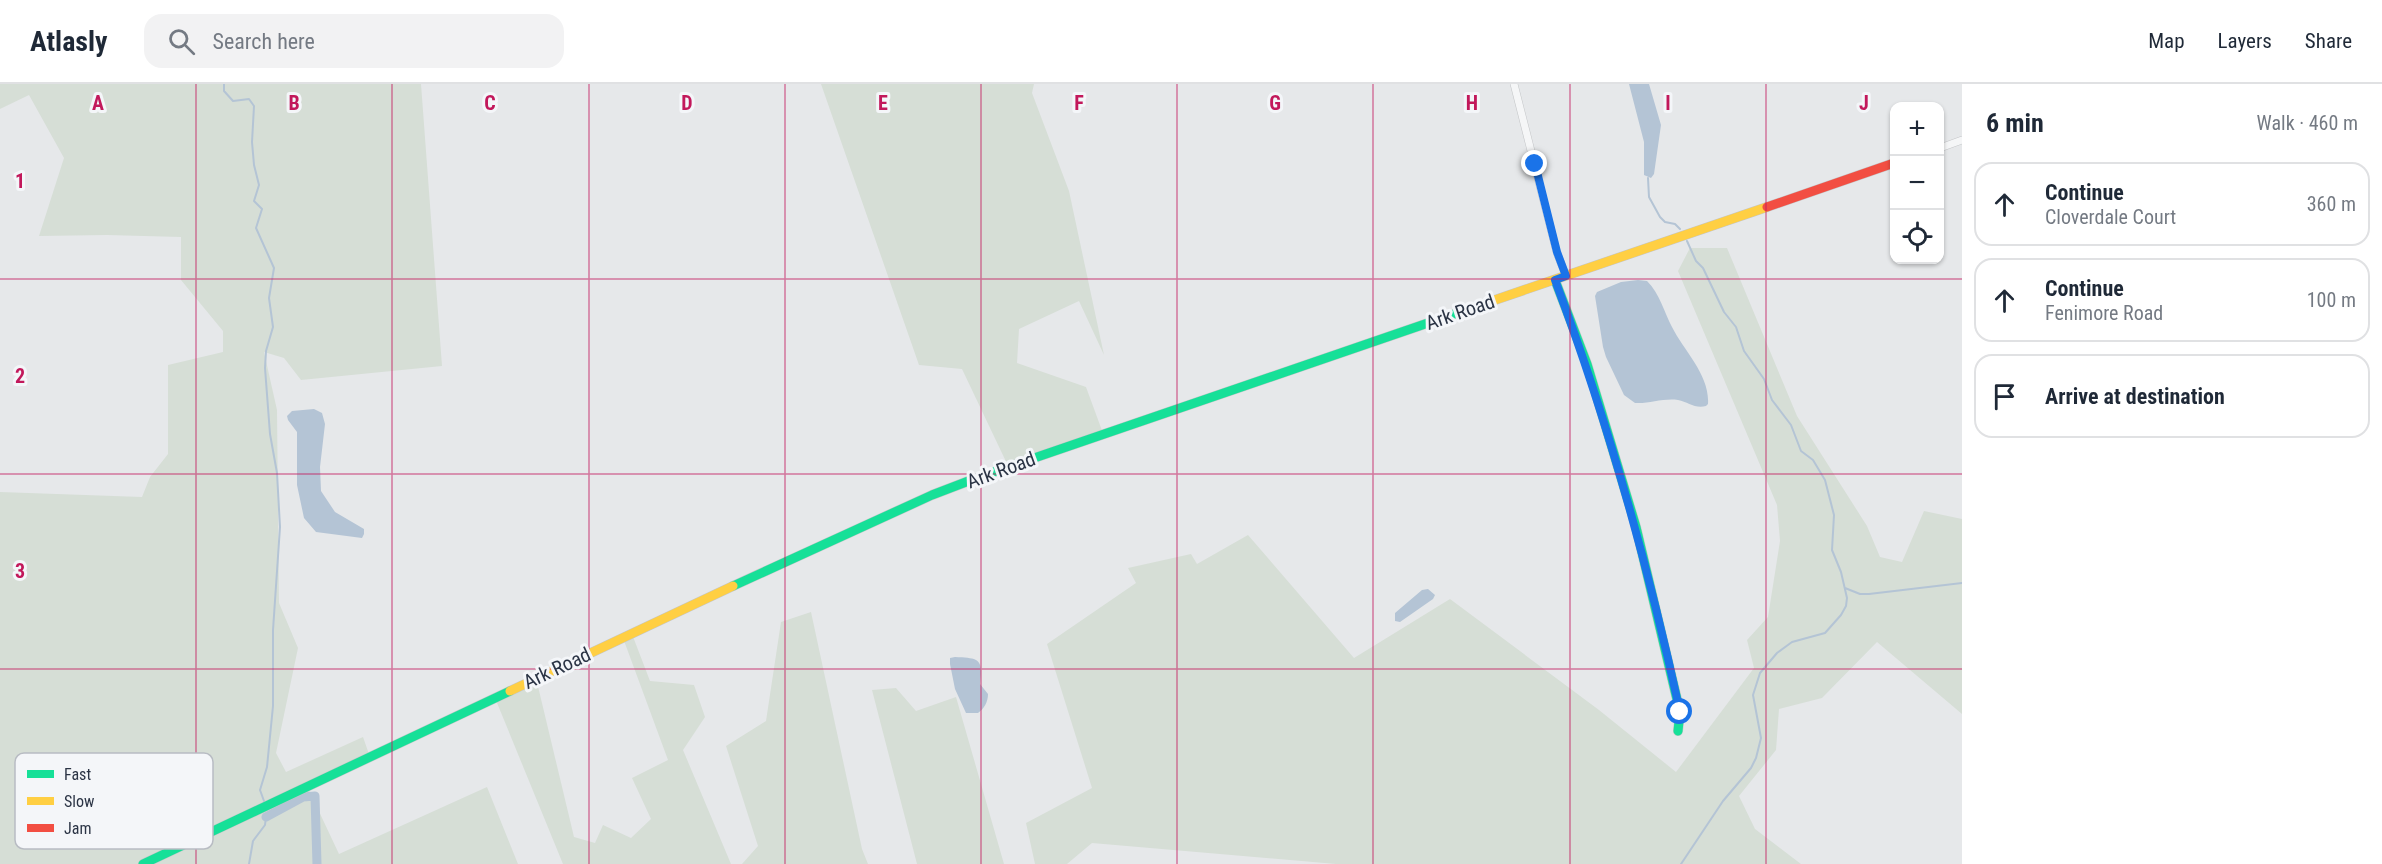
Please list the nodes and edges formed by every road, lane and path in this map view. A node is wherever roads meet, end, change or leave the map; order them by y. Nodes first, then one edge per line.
1 (1514, 84) edge
2 (1962, 140) edge
3 (1944, 147) edge
4 (1890, 164) edge
5 (1566, 276) junction
6 (1555, 280) junction
7 (1678, 731) dead end
8 (213, 831) edge
9 (174, 849) edge
10 (142, 864) edge

1 - 5 street
2 - 3 street
4 - 5 street, Ark Road
5 - 6 street, Ark Road
6 - 7 street
6 - 8 street, Ark Road
9 - 10 street, Ark Road

